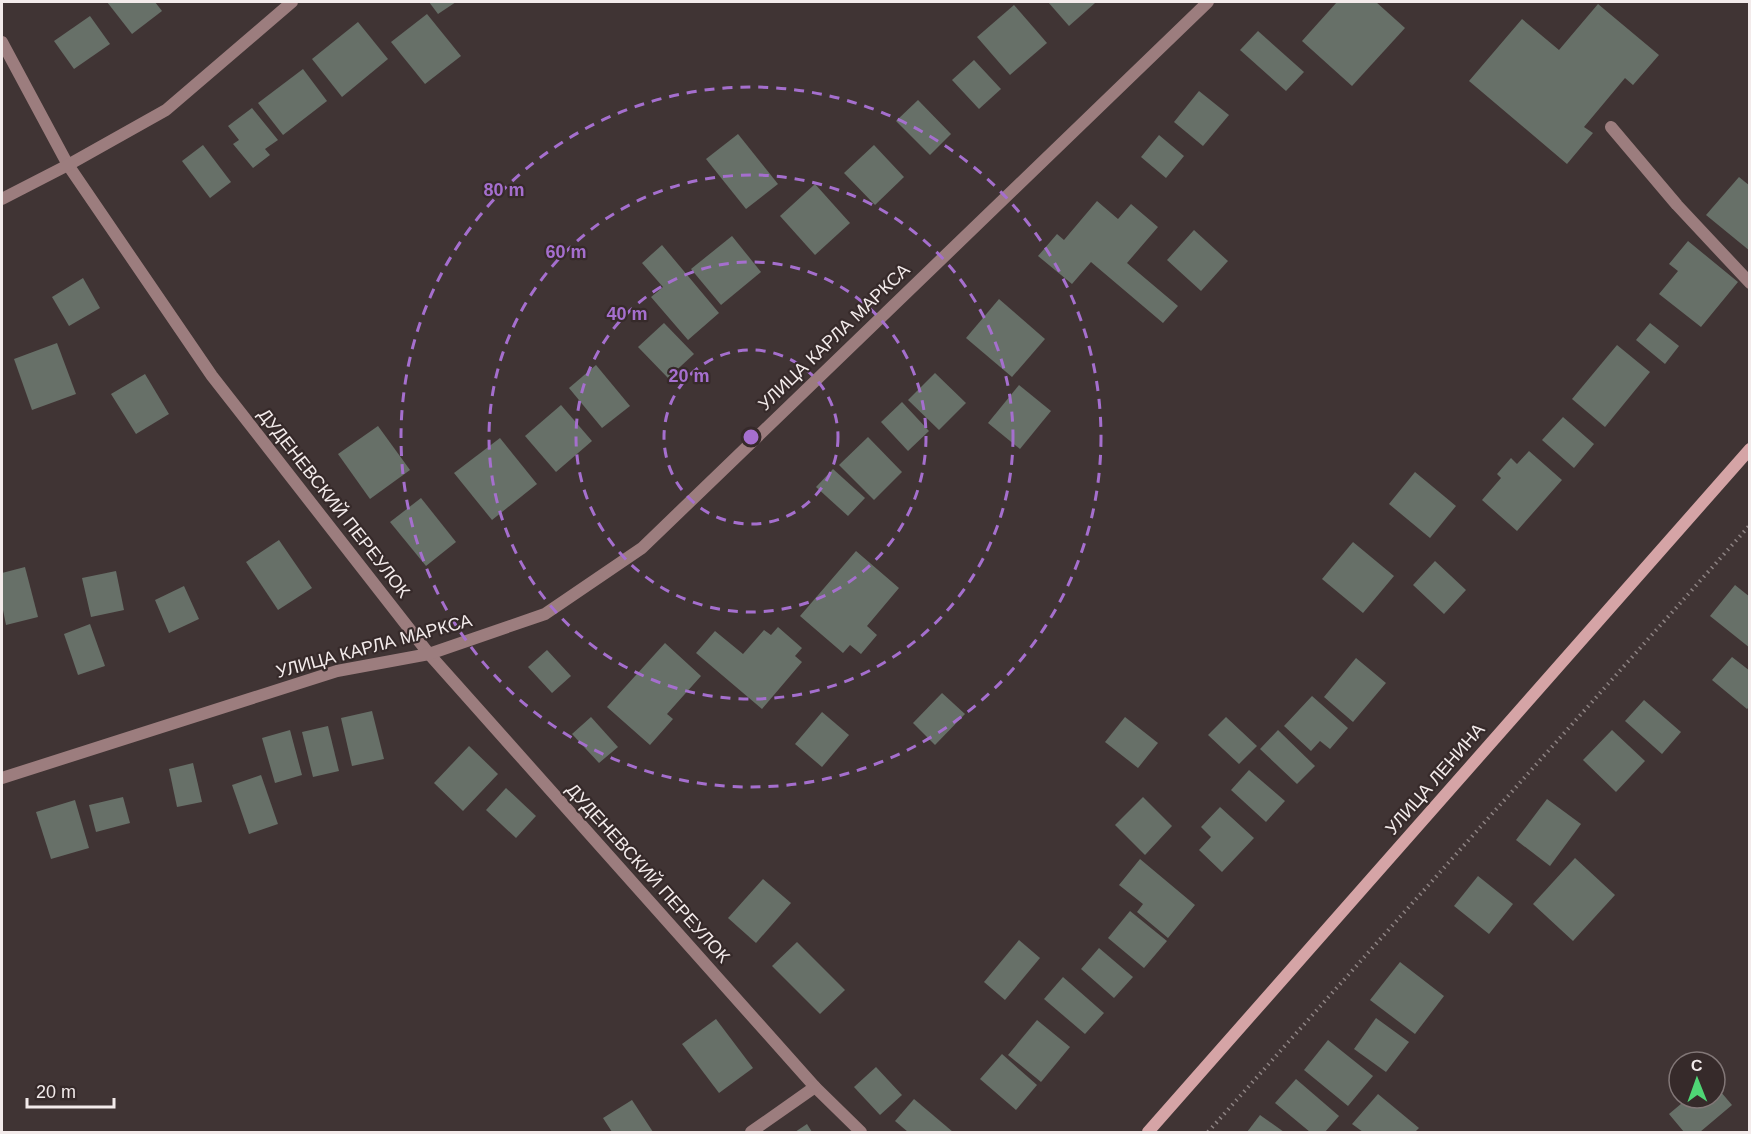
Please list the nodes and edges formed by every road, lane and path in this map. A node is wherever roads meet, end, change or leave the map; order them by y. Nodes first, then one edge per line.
1 (292, 2) edge
2 (1208, 2) edge
3 (2, 42) edge
4 (1611, 127) dead end
5 (68, 165) junction
6 (2, 199) edge
7 (1749, 283) edge
8 (1749, 449) edge
9 (1749, 525) edge
10 (429, 654) junction
11 (2, 778) edge
12 (815, 1087) junction
13 (751, 1132) edge
14 (861, 1132) edge
15 (1148, 1132) edge
16 (1208, 1132) edge

1 - 5 street
2 - 10 street, УЛИЦА КАРЛА МАРКСА
3 - 5 street, ДУДЕНЕВСКИЙ ПЕРЕУЛОК
4 - 7 street
5 - 6 street
5 - 10 street, ДУДЕНЕВСКИЙ ПЕРЕУЛОК
8 - 15 main road, УЛИЦА ЛЕНИНА
9 - 16 path
10 - 11 street, УЛИЦА КАРЛА МАРКСА
10 - 12 street, ДУДЕНЕВСКИЙ ПЕРЕУЛОК
12 - 13 street
12 - 14 street, ДУДЕНЕВСКИЙ ПЕРЕУЛОК

